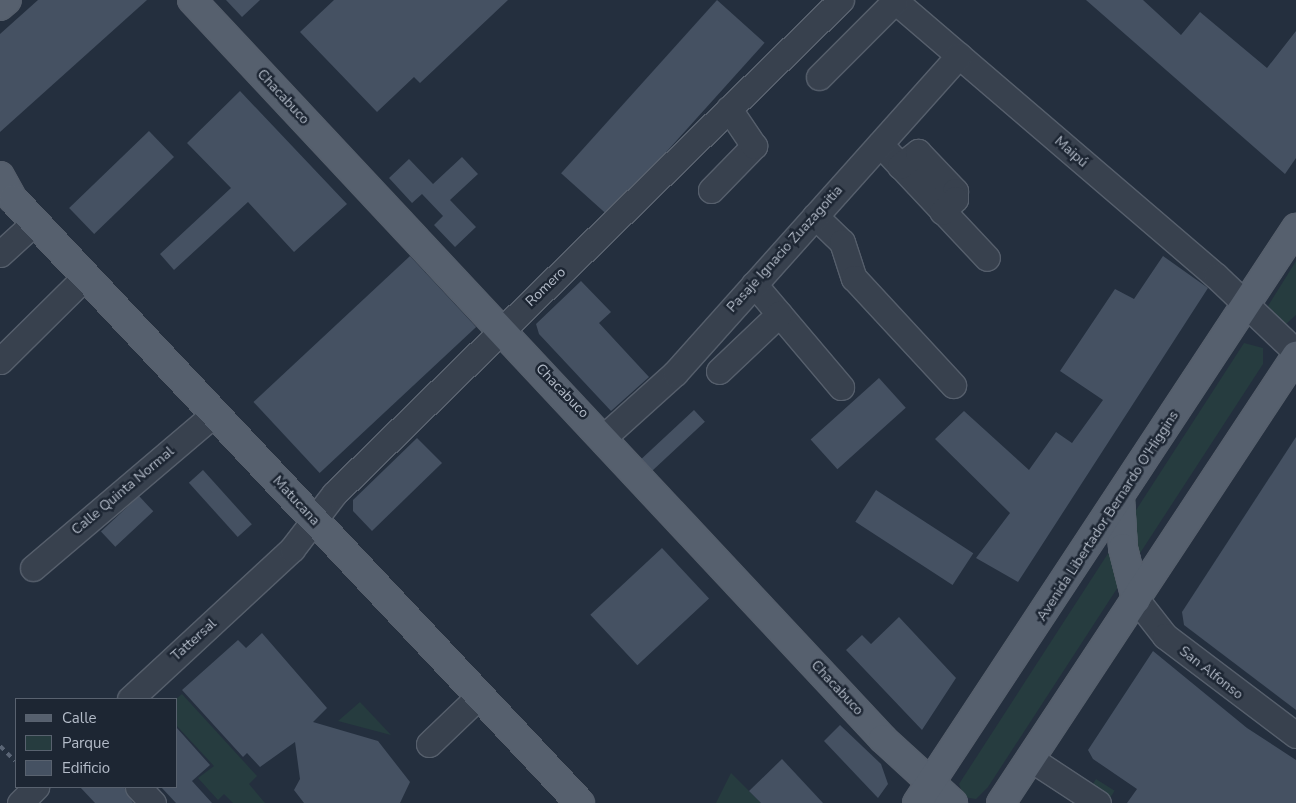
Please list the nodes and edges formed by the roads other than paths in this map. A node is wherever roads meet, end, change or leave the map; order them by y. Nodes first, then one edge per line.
1 (7, 0) edge
2 (192, 0) edge
3 (894, 1) edge
4 (831, 4) edge
5 (0, 6) edge
6 (958, 55) junction
7 (819, 77) dead end
8 (730, 109) junction
9 (880, 144) junction
10 (0, 176) edge
11 (710, 190) dead end
12 (7, 195) edge
13 (815, 216) junction
14 (35, 222) junction
15 (1296, 228) edge
16 (0, 254) edge
17 (987, 258) dead end
18 (86, 276) junction
19 (754, 284) junction
20 (1246, 306) junction
21 (778, 314) junction
22 (502, 329) junction
23 (1296, 352) edge
24 (1296, 356) edge
25 (0, 360) edge
26 (719, 371) dead end
27 (953, 385) dead end
28 (841, 387) dead end
29 (214, 414) junction
30 (604, 436) junction
31 (1120, 498) junction
32 (314, 520) junction
33 (33, 568) dead end
34 (259, 581) joint
35 (1136, 599) junction
36 (479, 696) junction
37 (131, 698) edge
38 (1296, 735) edge
39 (429, 744) dead end
40 (1031, 759) junction
41 (35, 788) edge
42 (139, 788) edge
43 (924, 793) edge
44 (20, 803) edge
45 (153, 803) edge
46 (580, 803) edge
47 (953, 803) edge
48 (1001, 803) edge
49 (1098, 803) edge

1 - 5 main road
2 - 22 main road, Chacabuco
3 - 6 street, Maipú
3 - 7 street
4 - 8 street, Romero
6 - 9 street, Pasaje Ignacio Zuazagoitia
6 - 20 street, Maipú
8 - 11 street
8 - 22 street, Romero
9 - 13 street, Pasaje Ignacio Zuazagoitia
9 - 17 street
10 - 12 main road, Matucana
12 - 14 main road, Matucana
13 - 19 street, Pasaje Ignacio Zuazagoitia
13 - 27 street
14 - 16 street
14 - 18 main road, Matucana
15 - 20 main road, Avenida Libertador Bernardo O'Higgins
18 - 25 street
18 - 29 main road, Matucana
19 - 21 street
19 - 30 street, Pasaje Ignacio Zuazagoitia
20 - 23 street, Maipú
20 - 31 main road, Avenida Libertador Bernardo O'Higgins
21 - 26 street
21 - 28 street
22 - 30 main road, Chacabuco
22 - 32 street, Romero
24 - 35 main road
29 - 32 main road, Matucana
29 - 33 street, Calle Quinta Normal
30 - 43 main road, Chacabuco
31 - 35 main road
31 - 43 main road, Avenida Libertador Bernardo O'Higgins
32 - 34 street, Romero
32 - 36 main road, Matucana
34 - 37 street, Tattersal
35 - 38 street, San Alfonso
35 - 40 main road
36 - 39 street
36 - 46 main road, Matucana
40 - 48 main road
40 - 49 street
41 - 44 street
42 - 45 street
43 - 47 main road, Chacabuco

